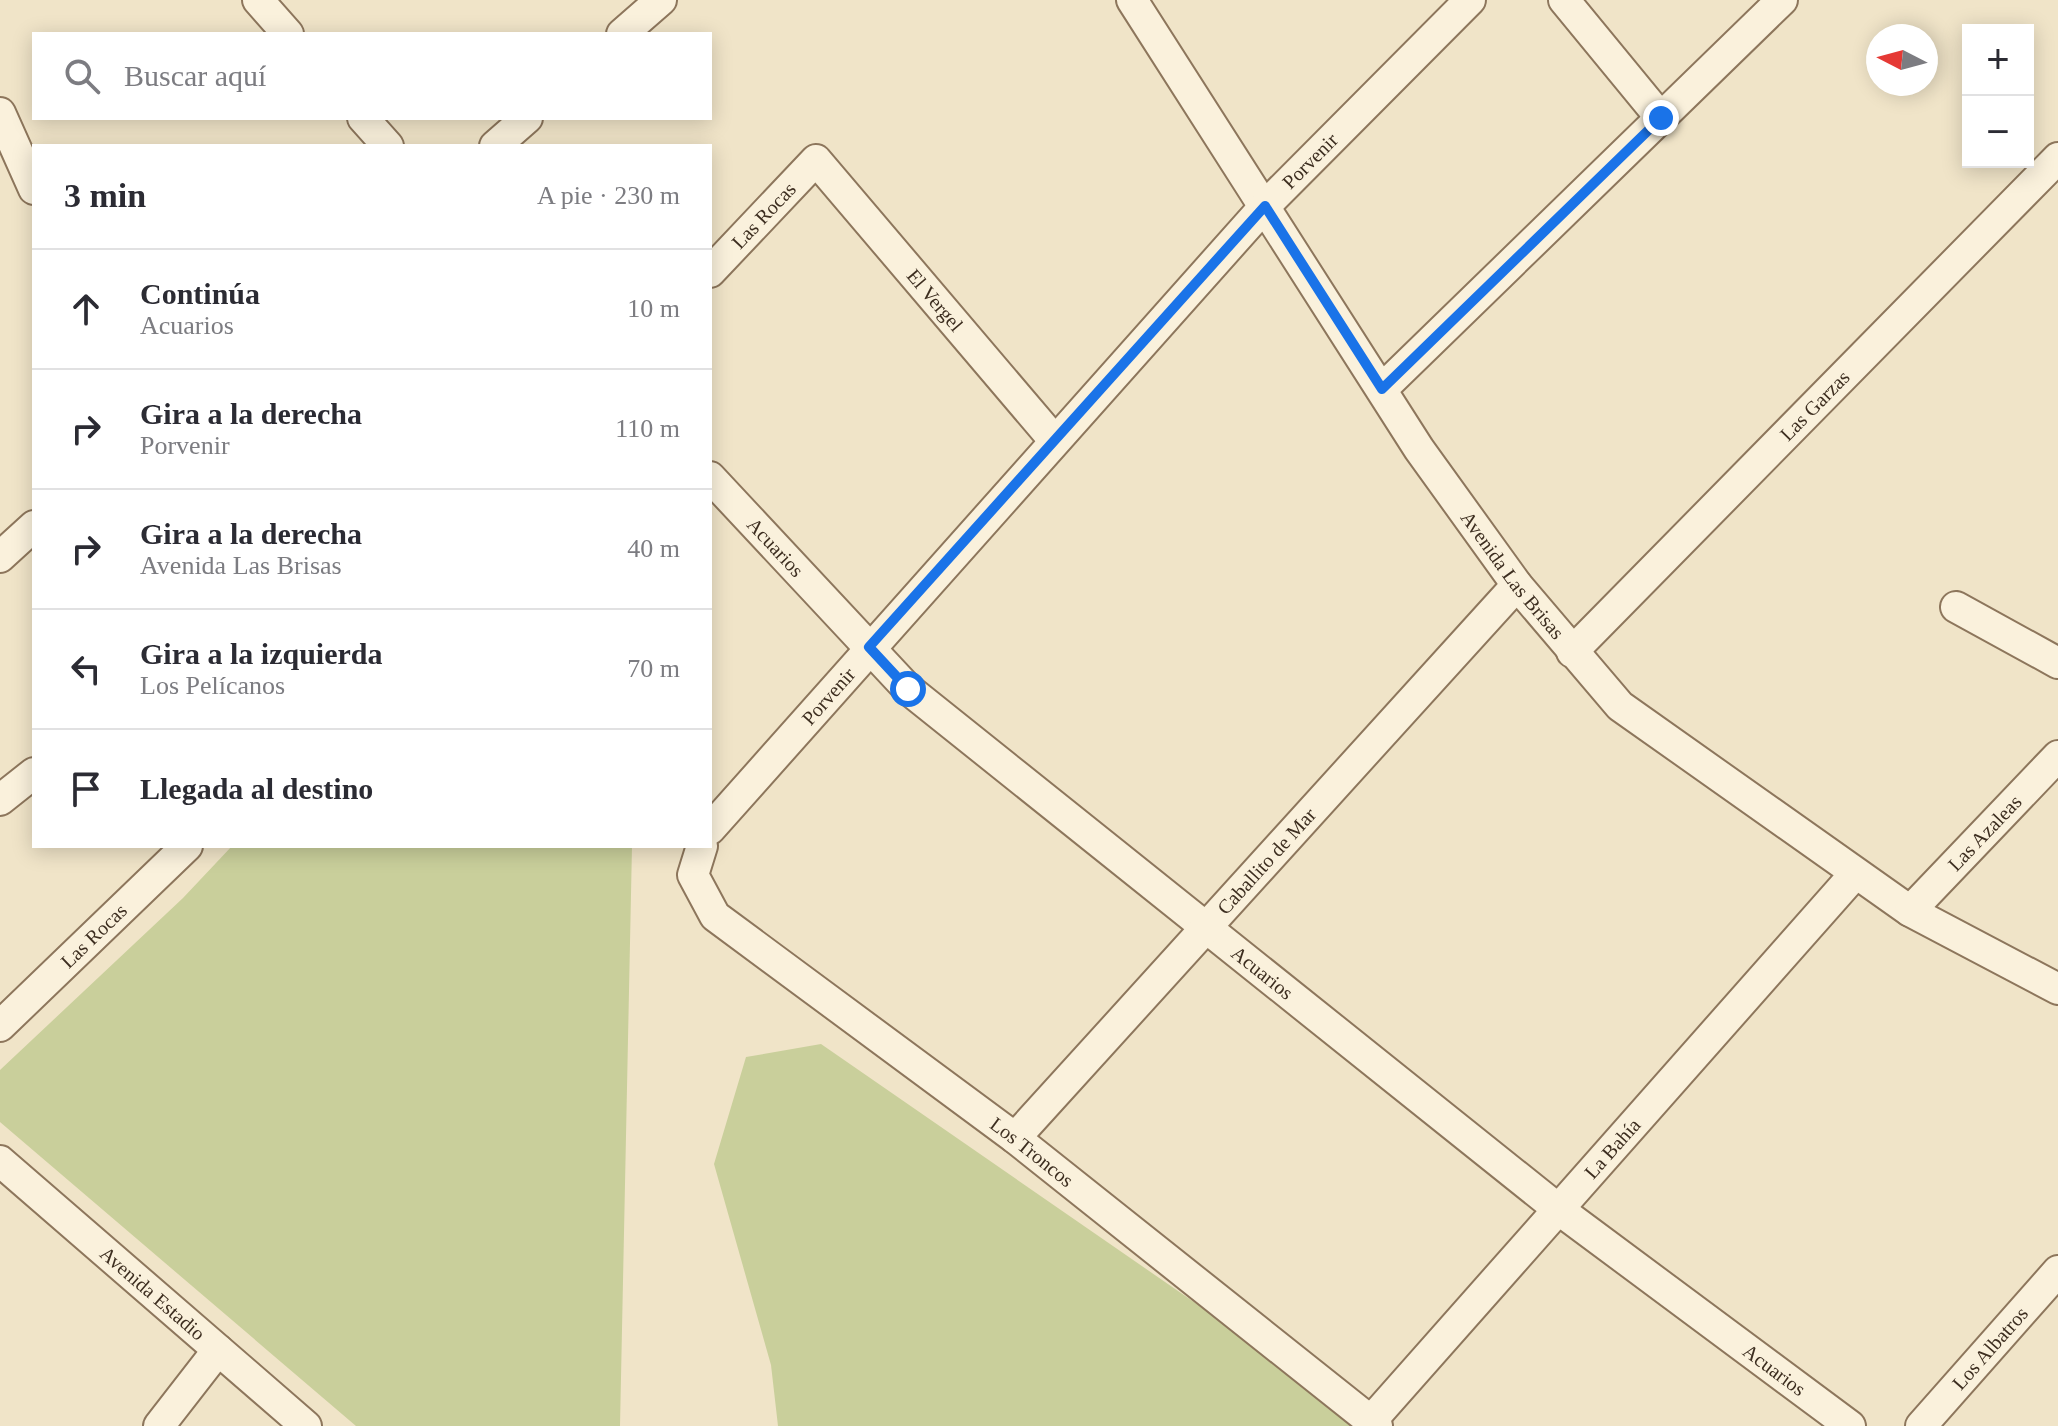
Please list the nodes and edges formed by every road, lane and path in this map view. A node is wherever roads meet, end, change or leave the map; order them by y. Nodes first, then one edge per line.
1 (258, 0) edge
2 (1132, 0) edge
3 (1470, 0) edge
4 (1564, 0) edge
5 (1782, 0) edge
6 (650, 3) edge
7 (286, 32) edge
8 (624, 32) edge
9 (0, 113) edge
10 (1661, 118) junction
11 (365, 120) edge
12 (525, 120) edge
13 (386, 144) edge
14 (497, 144) edge
15 (2058, 158) edge
16 (816, 160) joint
17 (32, 185) edge
18 (1265, 206) junction
19 (712, 270) edge
20 (1382, 389) junction
21 (1054, 440) junction
22 (712, 479) edge
23 (32, 528) edge
24 (0, 557) edge
25 (1517, 585) junction
26 (1956, 607) dead end
27 (869, 647) junction
28 (1572, 652) junction
29 (2058, 663) edge
30 (2058, 756) edge
31 (32, 775) edge
32 (0, 800) edge
33 (712, 827) edge
34 (185, 848) edge
35 (701, 848) edge
36 (1854, 875) junction
37 (1910, 911) junction
38 (1206, 931) junction
39 (2058, 989) edge
40 (0, 1026) edge
41 (1015, 1138) junction
42 (0, 1161) edge
43 (1558, 1209) junction
44 (2058, 1271) edge
45 (218, 1350) junction
46 (1374, 1423) edge
47 (159, 1426) edge
48 (306, 1426) edge
49 (1850, 1426) edge
50 (1921, 1426) edge

1 - 7 street
2 - 18 street, Avenida Las Brisas
3 - 18 street, Porvenir
4 - 10 street
5 - 10 street
6 - 8 street
9 - 17 street
10 - 20 street
11 - 13 street
12 - 14 street
15 - 28 street, Las Garzas
16 - 19 street, Las Rocas
16 - 21 street, El Vergel
18 - 20 street, Avenida Las Brisas
18 - 21 street, Porvenir
20 - 25 street, Avenida Las Brisas
21 - 27 street, Porvenir
22 - 27 street, Acuarios
23 - 24 street
25 - 28 street, Avenida Las Brisas
25 - 38 street, Caballito de Mar
26 - 29 street
27 - 33 street, Porvenir
27 - 38 street, Acuarios
28 - 36 street, Avenida Las Brisas
30 - 37 street, Las Azaleas
31 - 32 street
34 - 40 street, Las Rocas
35 - 41 street, Los Troncos
36 - 37 street, Avenida Las Brisas
36 - 43 street, La Bahía
37 - 39 street, Avenida Las Brisas
38 - 41 street, Caballito de Mar
38 - 43 street, Acuarios
41 - 46 street, Los Troncos
42 - 45 street, Avenida Estadio
43 - 46 street, La Bahía
43 - 49 street, Acuarios
44 - 50 street, Los Albatros
45 - 47 street
45 - 48 street, Avenida Estadio

